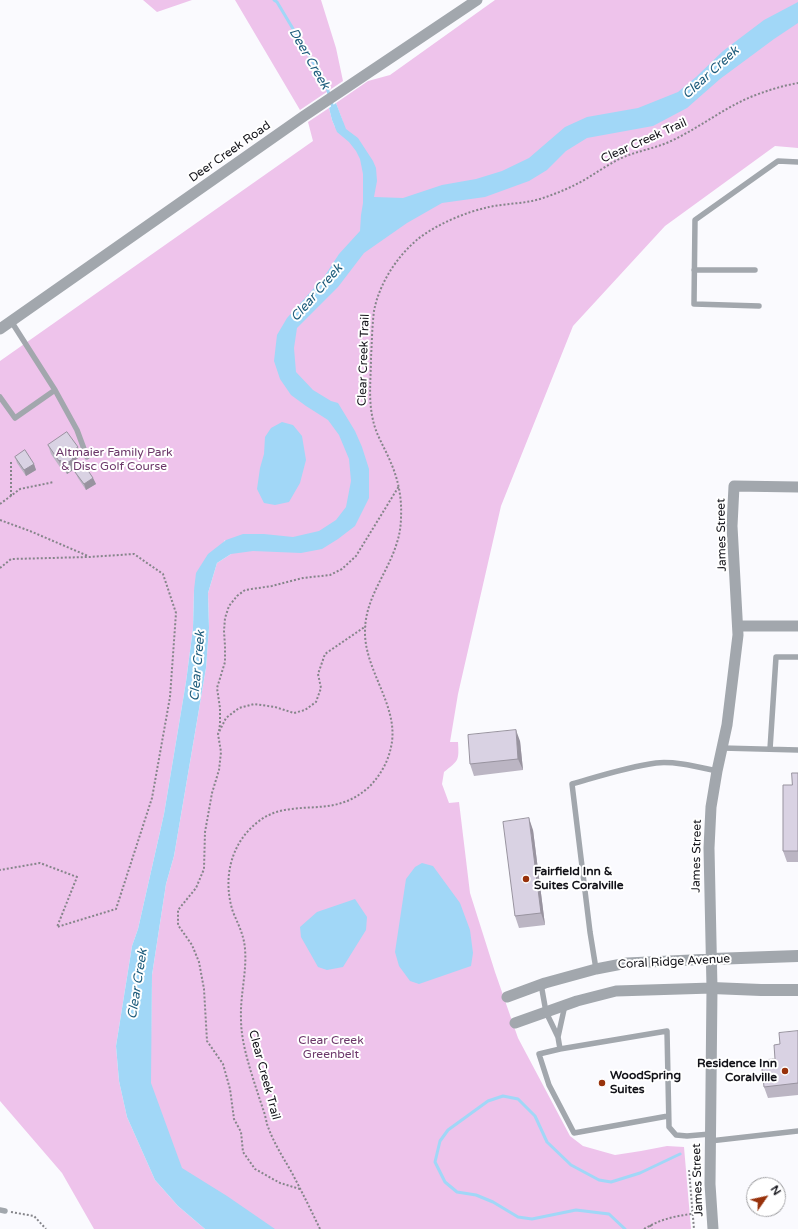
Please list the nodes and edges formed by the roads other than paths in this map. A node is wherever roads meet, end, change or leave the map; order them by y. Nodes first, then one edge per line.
1 (477, 0) edge
2 (798, 162) edge
3 (694, 270) junction
4 (755, 270) dead end
5 (759, 306) dead end
6 (11, 321) junction
7 (0, 329) edge
8 (55, 390) junction
9 (0, 397) edge
10 (87, 457) dead end
11 (798, 487) edge
12 (738, 626) junction
13 (798, 626) edge
14 (798, 657) edge
15 (722, 748) junction
16 (770, 750) junction
17 (798, 750) edge
18 (717, 771) junction
19 (798, 956) edge
20 (712, 959) junction
21 (596, 969) junction
22 (541, 984) junction
23 (712, 988) junction
24 (798, 990) edge
25 (507, 997) dead end
26 (566, 1005) junction
27 (546, 1012) junction
28 (515, 1023) dead end
29 (558, 1037) junction
30 (560, 1049) junction
31 (668, 1116) junction
32 (798, 1131) edge
33 (710, 1138) junction
34 (713, 1229) edge

1 - 6 street, Deer Creek Road
2 - 3 lane
3 - 4 lane
3 - 5 lane
6 - 7 street, Deer Creek Road
6 - 8 lane
8 - 9 lane
8 - 10 lane
11 - 12 street, James Street
12 - 13 street
12 - 15 street, James Street
14 - 16 lane
15 - 16 lane
15 - 18 street, James Street
16 - 17 lane
18 - 20 street, James Street
18 - 21 lane
19 - 20 street, Coral Ridge Avenue
20 - 21 street, Coral Ridge Avenue
20 - 23 street, James Street
21 - 22 street, Coral Ridge Avenue
22 - 25 street, Coral Ridge Avenue
22 - 27 lane
23 - 24 street
23 - 26 street
23 - 33 street, James Street
26 - 27 street
26 - 29 lane
27 - 28 street
27 - 29 lane
29 - 30 lane
30 - 31 lane
30 - 31 lane
31 - 33 lane
32 - 33 lane
33 - 34 street, James Street

